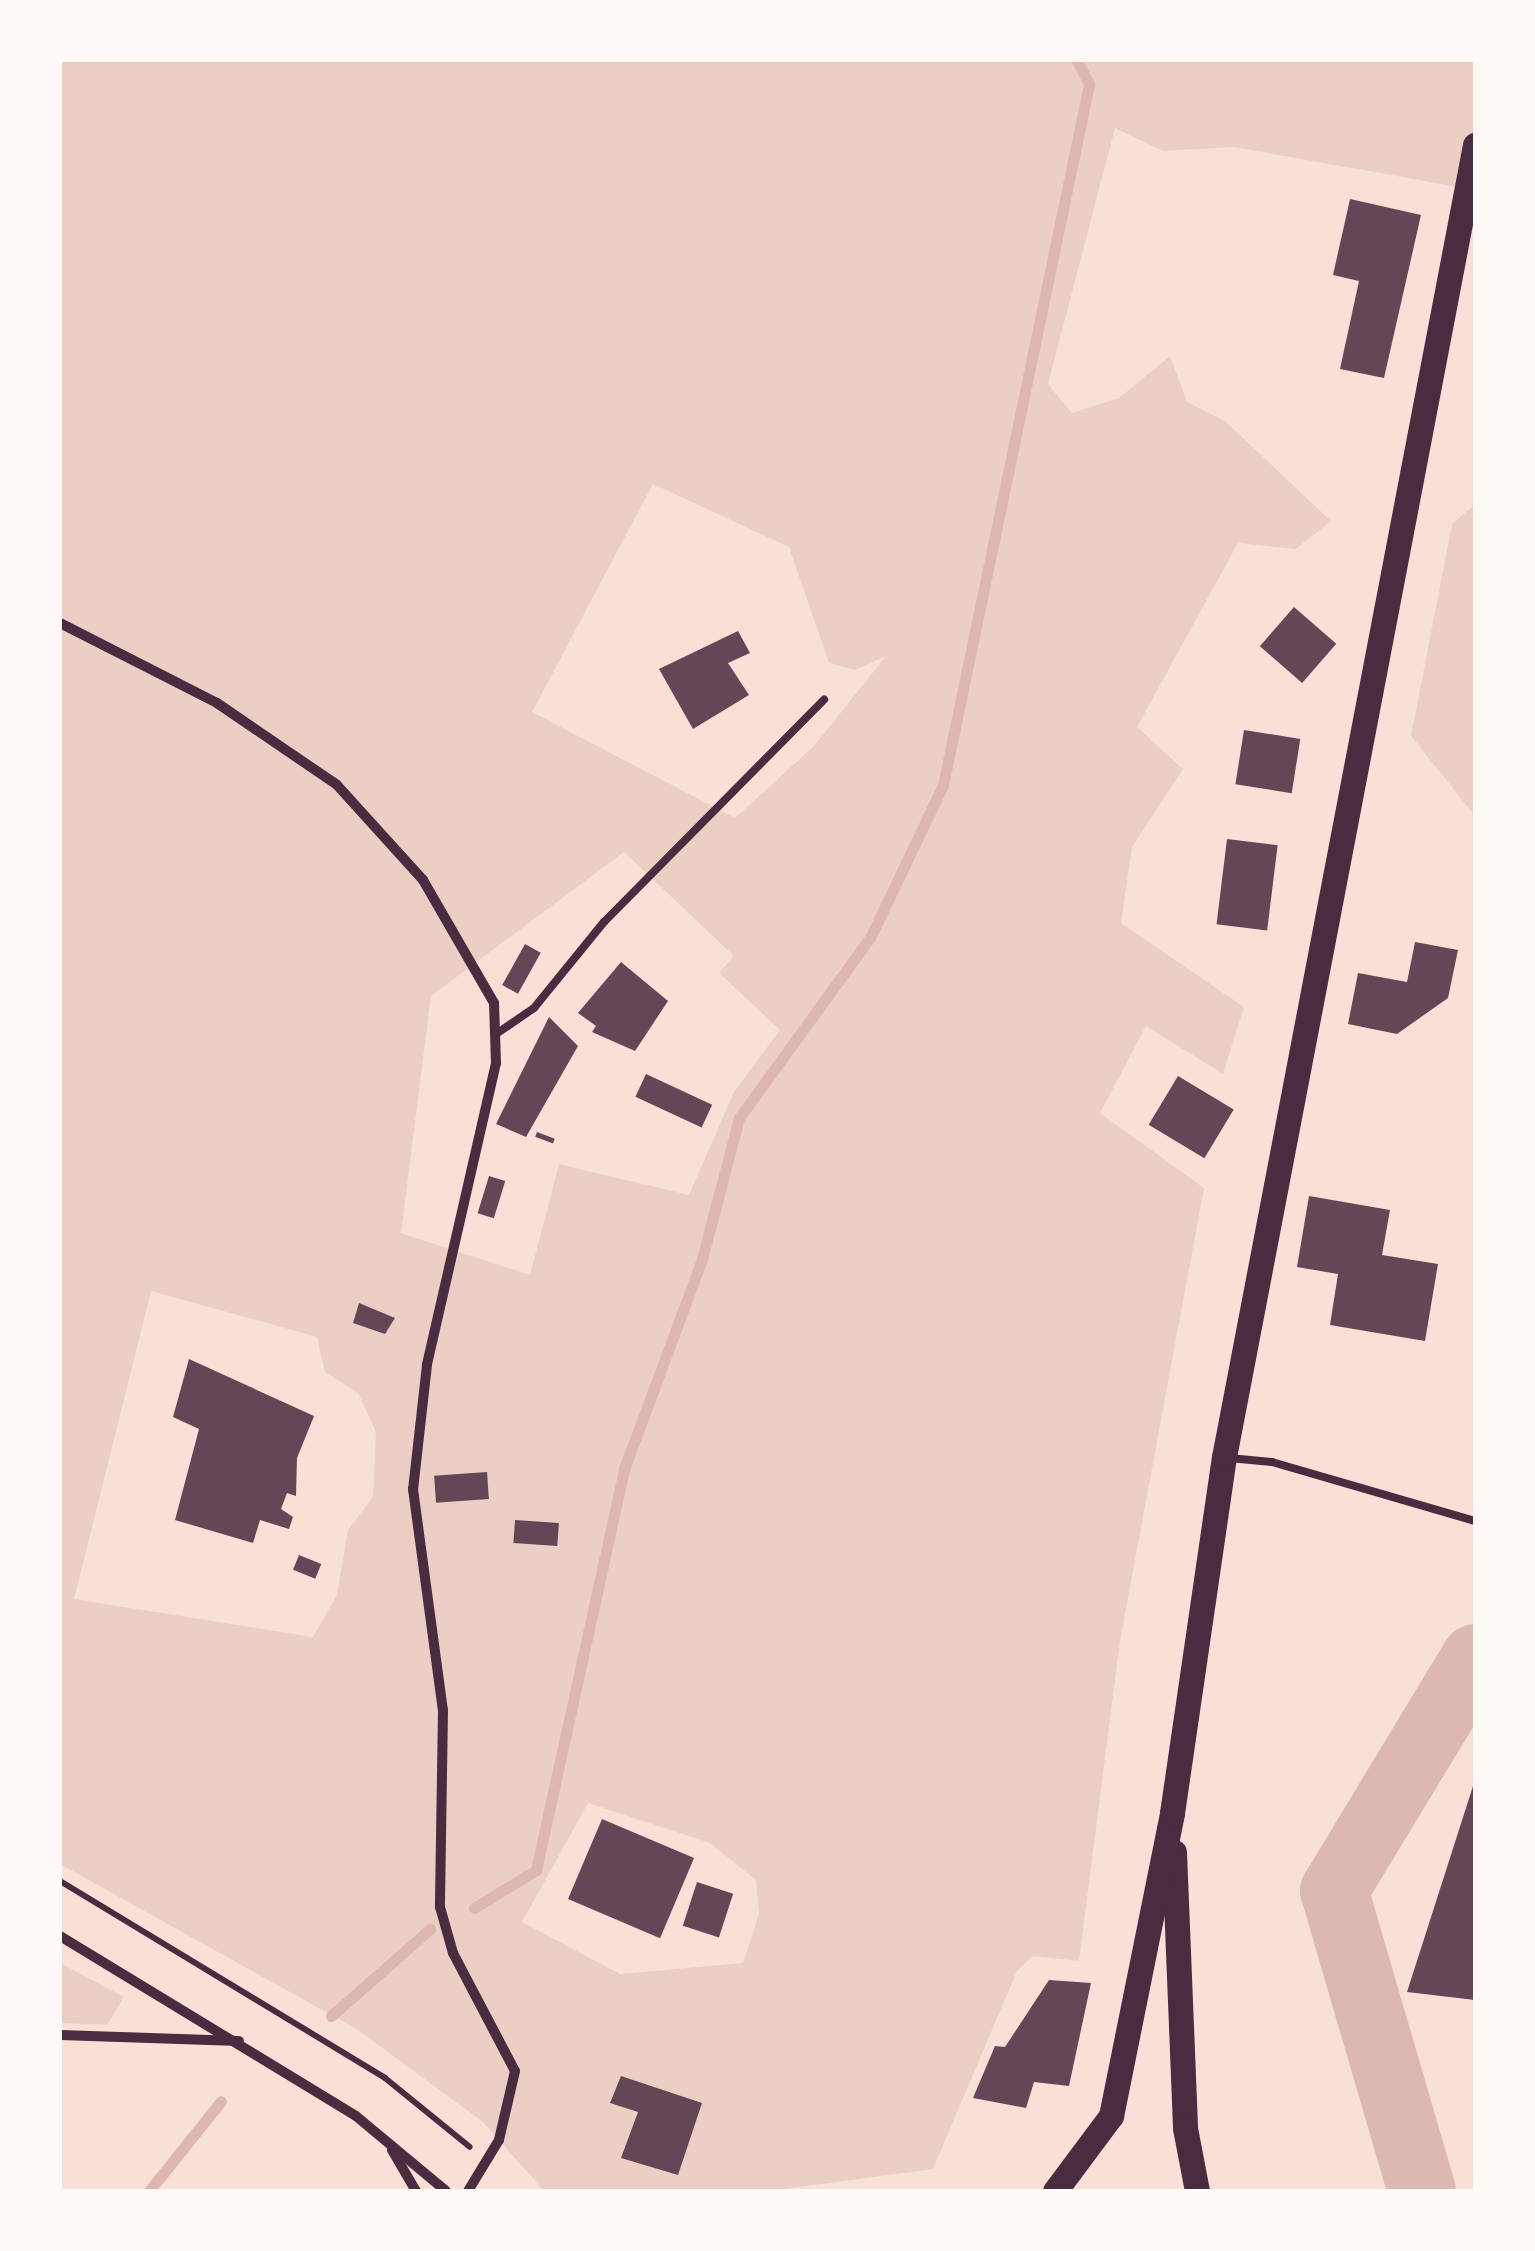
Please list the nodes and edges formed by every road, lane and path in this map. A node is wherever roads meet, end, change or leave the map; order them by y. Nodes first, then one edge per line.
1 (1475, 145) edge
2 (60, 623) edge
3 (824, 700) dead end
4 (496, 1034) junction
5 (1224, 1458) junction
6 (1475, 1522) edge
7 (1172, 1813) junction
8 (60, 1881) edge
9 (60, 1936) edge
10 (60, 2034) edge
11 (240, 2041) junction
12 (389, 2145) junction
13 (488, 2166) junction
14 (402, 2172) junction
15 (403, 2191) edge
16 (416, 2191) edge
17 (446, 2191) edge
18 (468, 2191) edge
19 (1055, 2191) edge
20 (1197, 2191) edge

1 - 5 main road
2 - 4 street
3 - 4 lane
4 - 13 street
5 - 6 lane
5 - 7 main road
7 - 19 main road
7 - 20 main road
8 - 13 path
9 - 11 street
10 - 11 street
11 - 12 street
12 - 14 street
12 - 17 street
13 - 18 street
14 - 15 street
14 - 16 street

